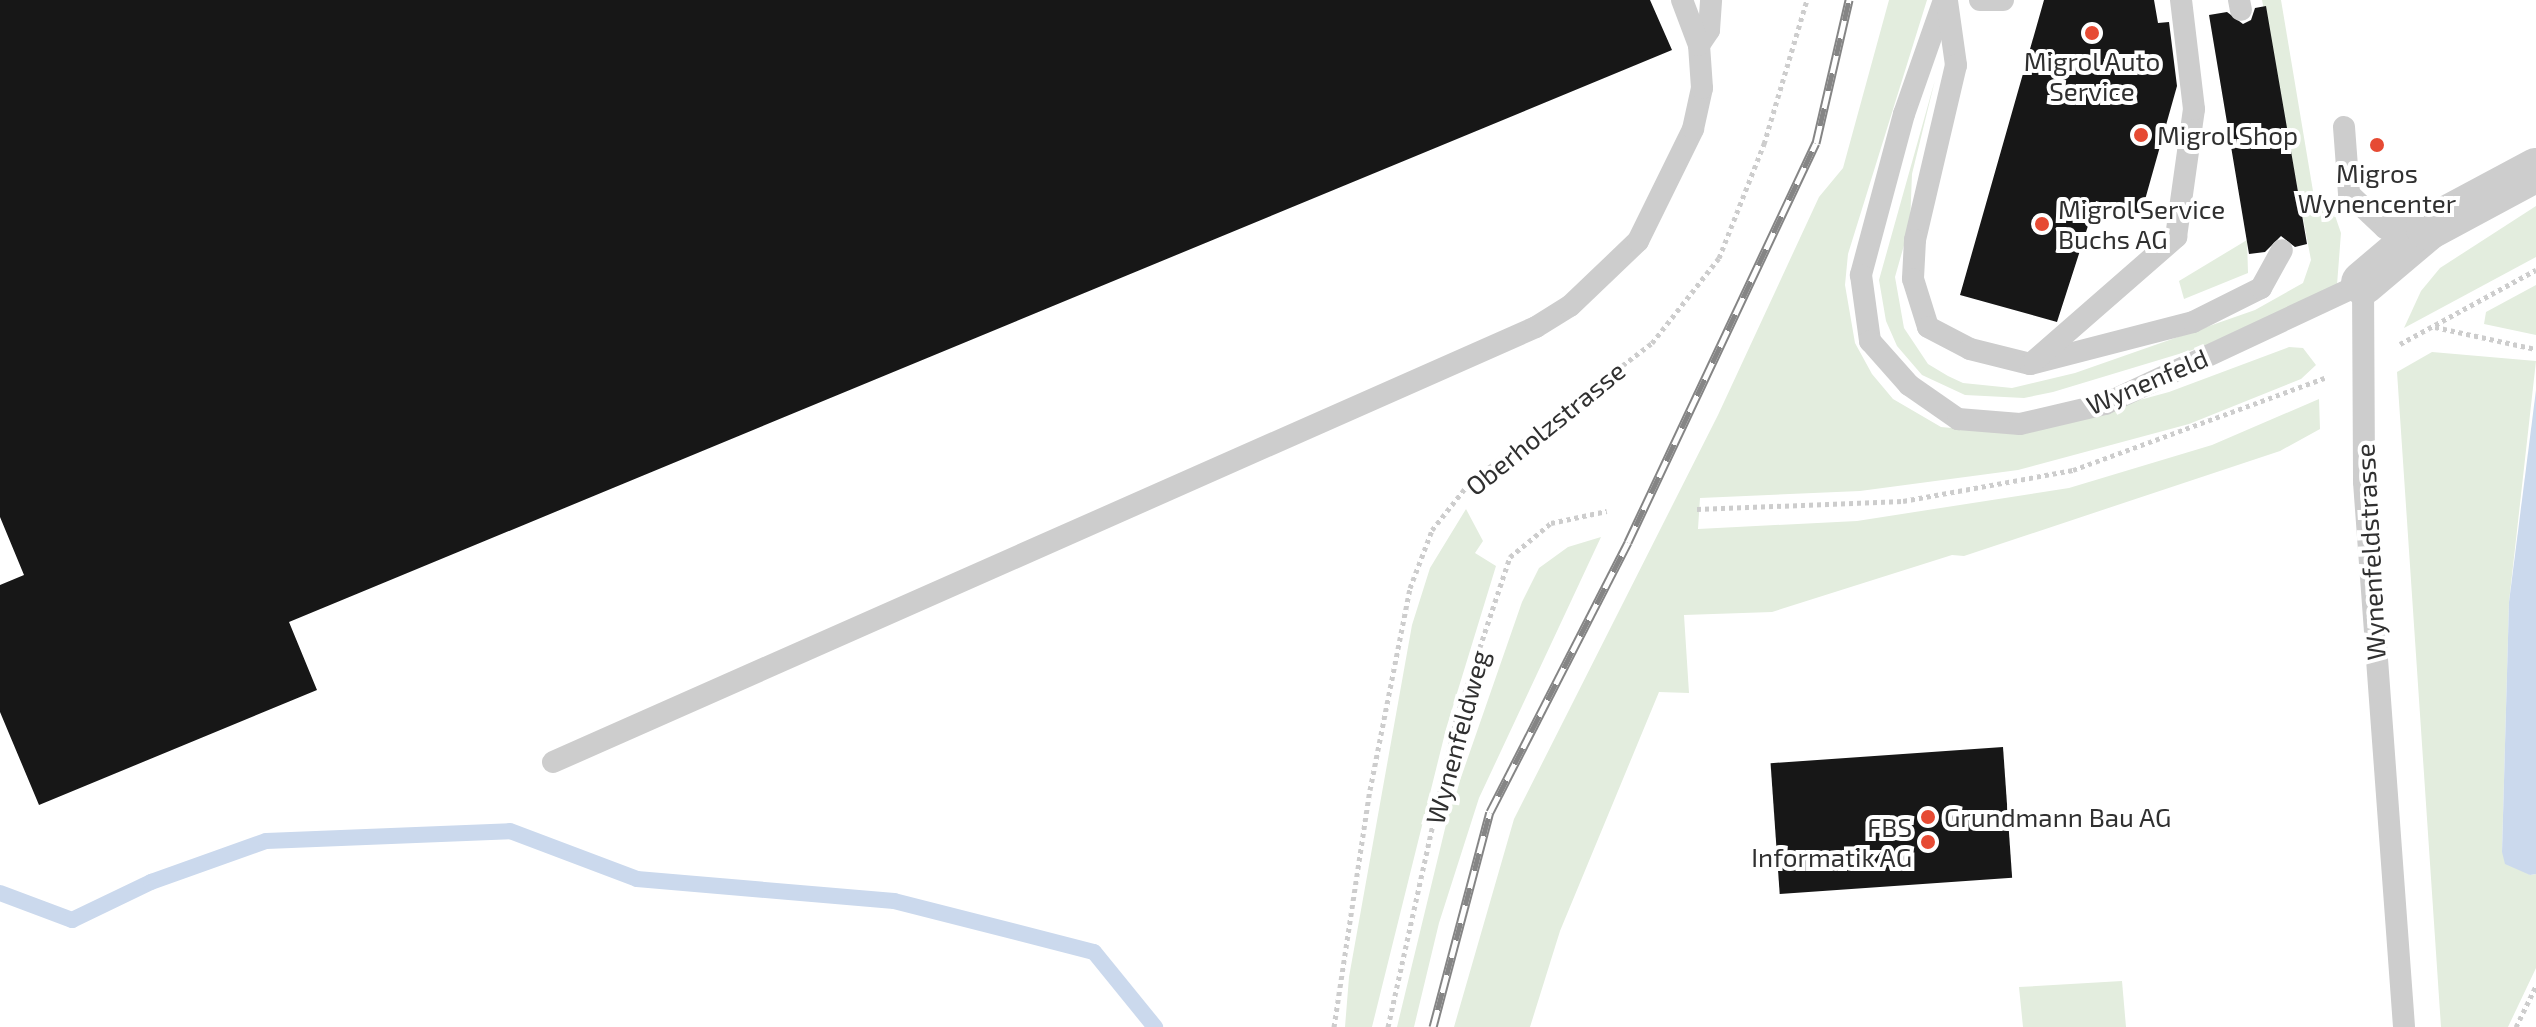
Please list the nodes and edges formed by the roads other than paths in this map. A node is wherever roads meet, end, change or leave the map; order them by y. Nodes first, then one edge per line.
1 (1682, 0) edge
2 (1711, 0) edge
3 (1945, 0) edge
4 (1980, 0) edge
5 (2003, 0) edge
6 (2181, 0) edge
7 (1699, 45) junction
8 (2344, 127) dead end
9 (2536, 170) edge
10 (2428, 228) junction
11 (2282, 250) dead end
12 (2363, 283) junction
13 (2030, 364) junction
14 (553, 762) dead end
15 (2404, 1027) edge

1 - 7 lane
2 - 7 lane
3 - 12 lane, Wynenfeld
3 - 13 lane
4 - 5 lane
6 - 13 lane
7 - 14 lane
8 - 10 lane
9 - 10 street
10 - 12 street
11 - 13 lane
12 - 15 lane, Wynenfeldstrasse

